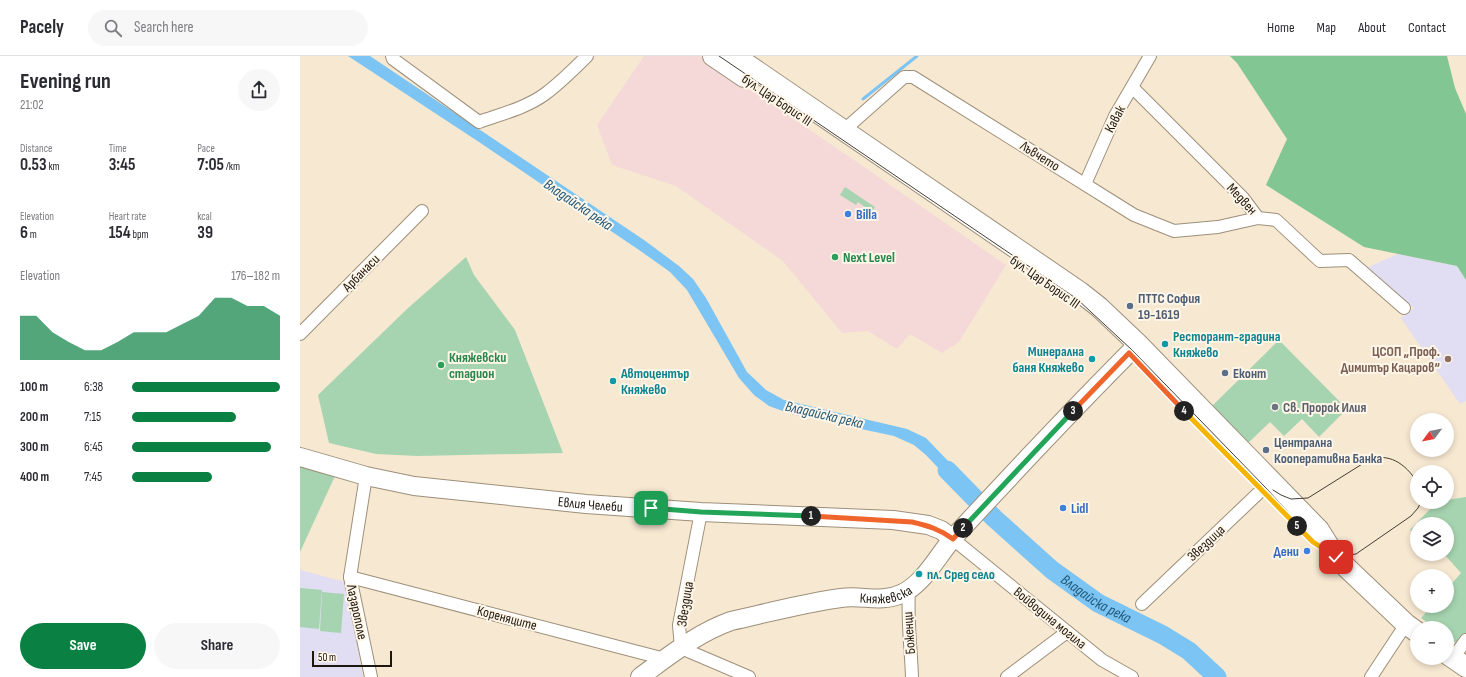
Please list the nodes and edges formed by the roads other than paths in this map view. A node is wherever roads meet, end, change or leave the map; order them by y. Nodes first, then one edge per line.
1 (392, 56) edge
2 (587, 56) edge
3 (714, 56) edge
4 (735, 56) edge
5 (1150, 56) edge
6 (1133, 88) junction
7 (843, 131) junction
8 (1085, 184) junction
9 (422, 211) dead end
10 (1258, 218) junction
11 (1404, 308) dead end
12 (300, 334) edge
13 (1134, 349) junction
14 (300, 457) edge
15 (366, 476) junction
16 (1267, 486) junction
17 (701, 512) junction
18 (953, 539) junction
19 (350, 577) junction
20 (909, 590) junction
21 (1142, 604) dead end
22 (1410, 627) edge
23 (1410, 629) edge
24 (1067, 632) junction
25 (1466, 640) edge
26 (681, 648) junction
27 (665, 660) junction
28 (1456, 660) edge
29 (370, 677) edge
30 (640, 677) edge
31 (749, 677) edge
32 (912, 677) edge
33 (1007, 677) edge
34 (1132, 677) edge
35 (1371, 677) edge

1 - 2 street
3 - 13 main road, бул. Цар Борис III
4 - 7 main road, бул. Цар Борис III
5 - 6 street, Кавак
6 - 8 street, Кавак
6 - 10 street, Медвен
7 - 8 street, Лъвчето
7 - 13 main road, бул. Цар Борис III
8 - 10 street, Лъвчето
9 - 12 street, Арбанаси
10 - 11 street, Медвен
13 - 16 main road, бул. Цар Борис III
13 - 18 street, Княжевска
14 - 15 street, Евлия Челеби
15 - 17 street, Евлия Челеби
15 - 19 street, Лазарополе
16 - 21 street, Звездица
16 - 22 main road, бул. Цар Борис III
17 - 18 street, Евлия Челеби
17 - 26 street, Звездица
18 - 20 street, Княжевска
18 - 24 street, Войводина могила
19 - 27 street, Кореняците
19 - 29 street, Лазарополе
20 - 26 street, Княжевска
20 - 32 street, Боженци
23 - 35 street
24 - 33 street
24 - 34 street, Войводина могила
25 - 28 street
26 - 27 street, Княжевска
26 - 31 street, Звездица
27 - 30 street, Княжевска

